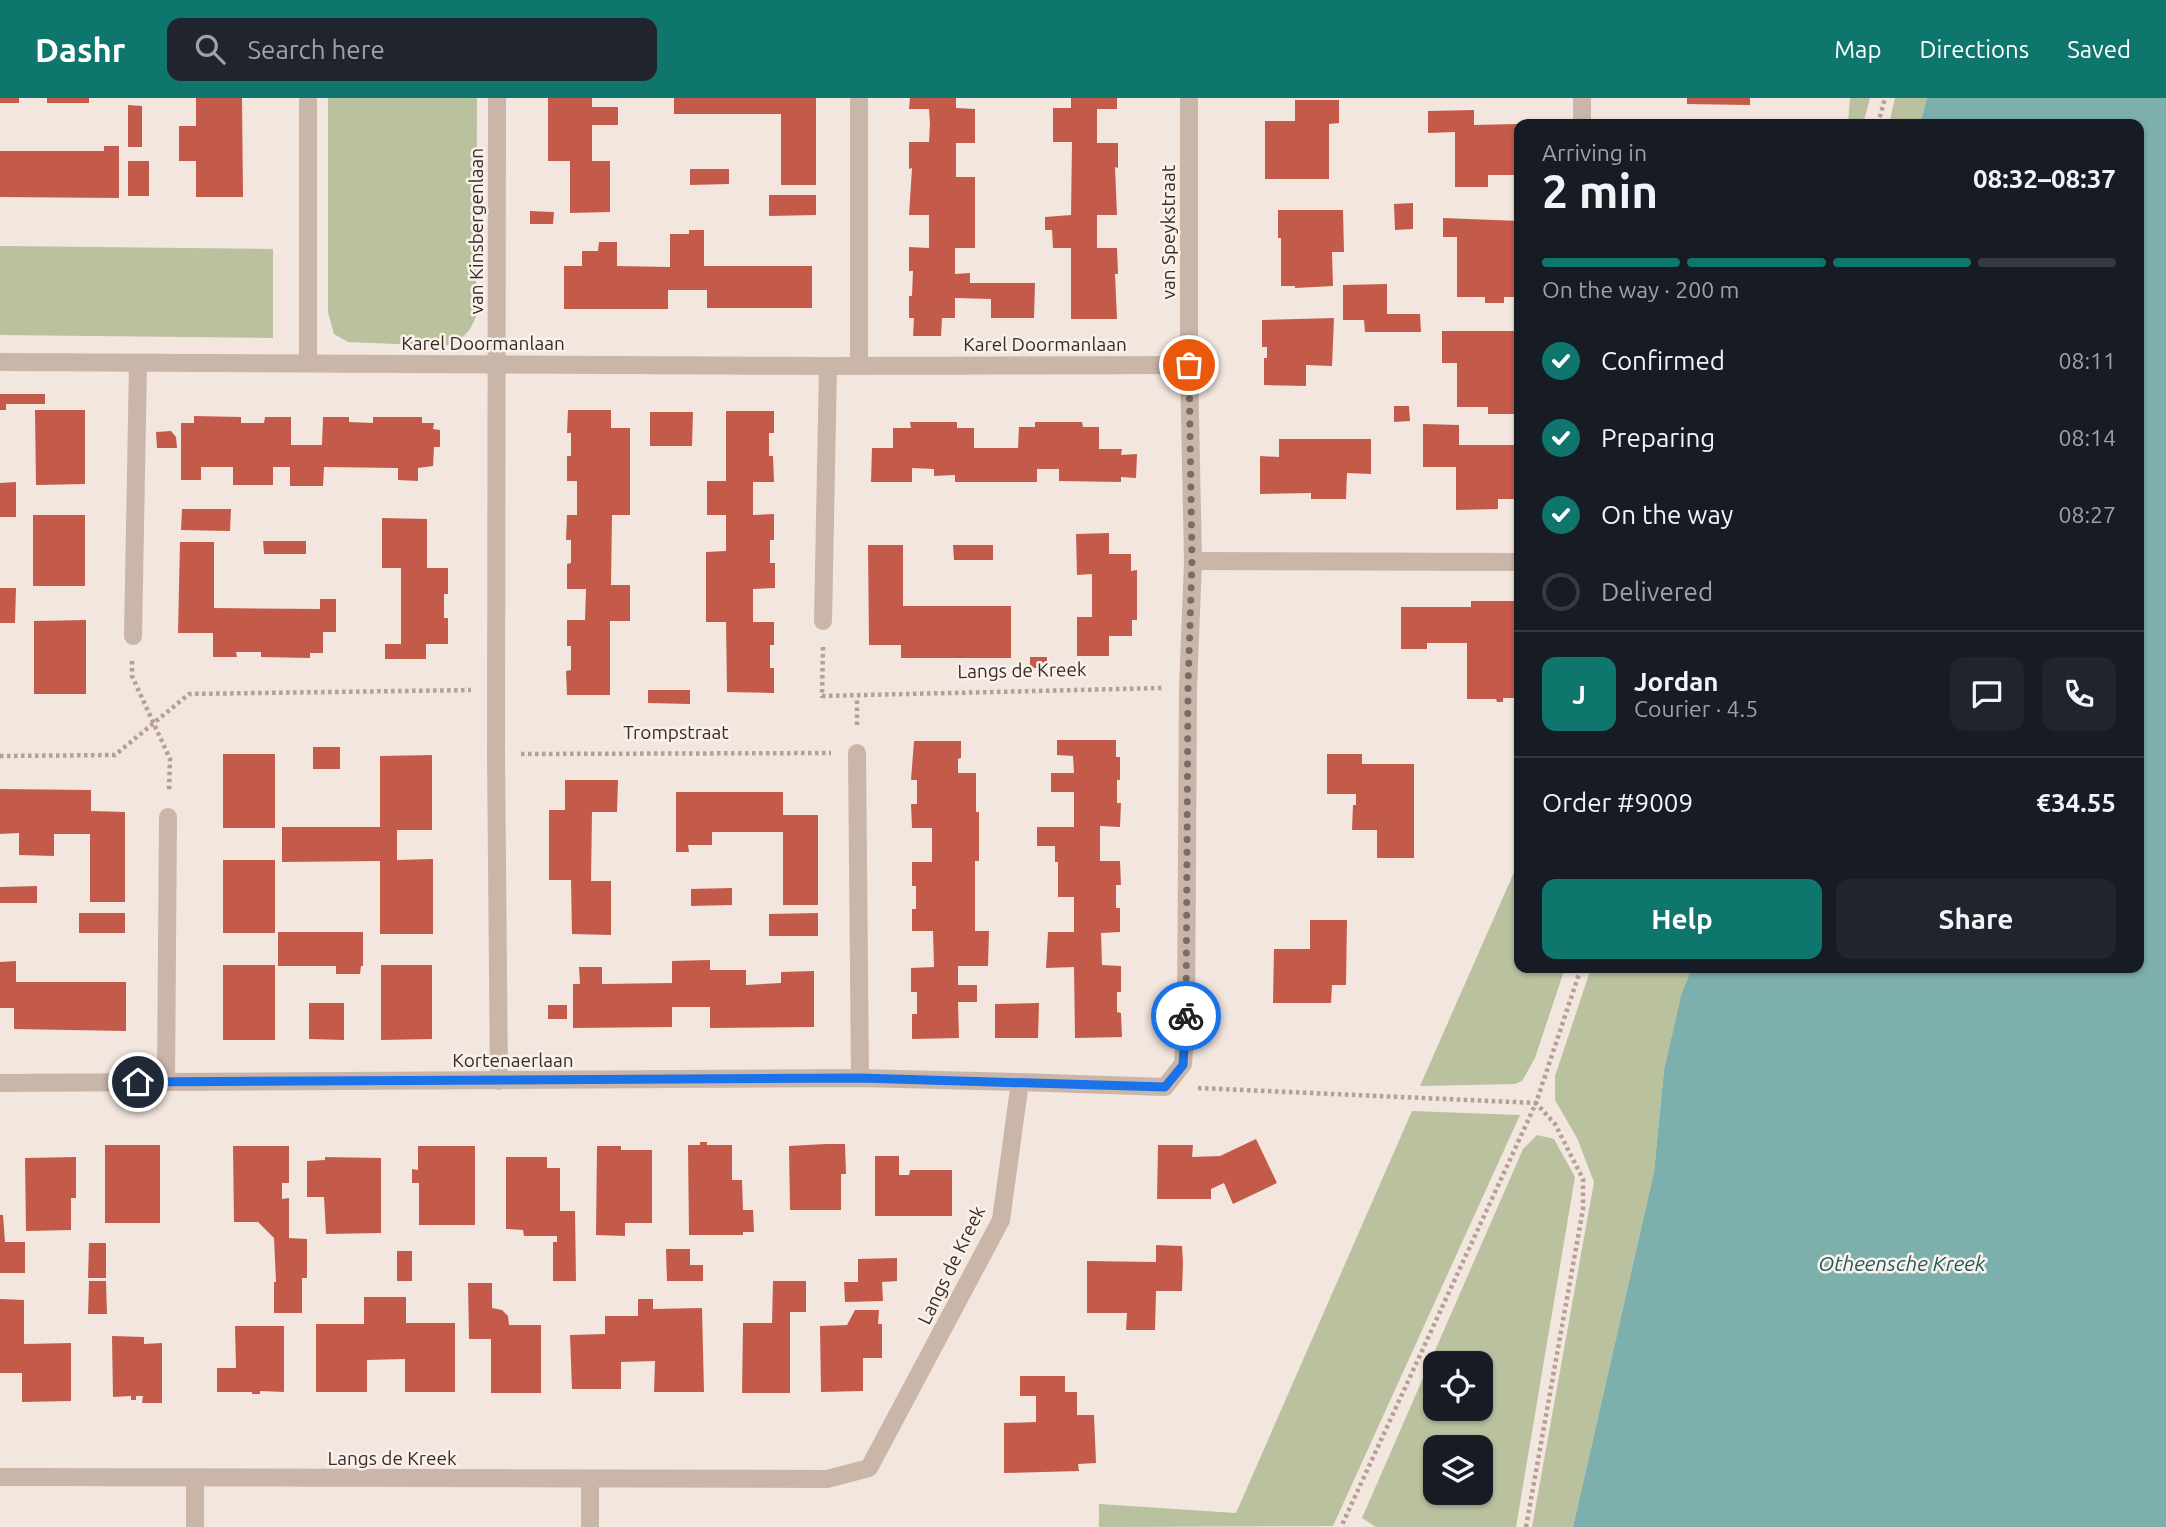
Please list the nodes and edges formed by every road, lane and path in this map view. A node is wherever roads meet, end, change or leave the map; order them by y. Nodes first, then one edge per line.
1 (308, 98) edge
2 (497, 98) edge
3 (859, 98) edge
4 (1189, 98) edge
5 (1582, 98) edge
6 (1885, 98) edge
7 (1582, 119) edge
8 (1879, 119) edge
9 (0, 362) edge
10 (308, 363) junction
11 (138, 364) junction
12 (496, 364) junction
13 (1189, 365) junction
14 (828, 366) junction
15 (859, 366) junction
16 (1192, 561) junction
17 (1514, 562) edge
18 (823, 621) joint
19 (133, 636) joint
20 (1188, 688) junction
21 (496, 690) junction
22 (154, 724) junction
23 (857, 753) joint
24 (496, 754) junction
25 (0, 756) edge
26 (168, 817) joint
27 (1579, 973) edge
28 (860, 1078) junction
29 (499, 1081) junction
30 (166, 1082) junction
31 (1020, 1082) junction
32 (0, 1083) edge
33 (1165, 1087) junction
34 (1536, 1103) junction
35 (0, 1477) edge
36 (195, 1479) junction
37 (590, 1479) junction
38 (195, 1527) edge
39 (590, 1527) edge
40 (1341, 1527) edge
41 (1526, 1527) edge

1 - 10 street
2 - 12 street, van Kinsbergenlaan
3 - 15 street
4 - 13 street, van Speykstraat
5 - 7 street
6 - 8 path
9 - 11 street, Karel Doormanlaan
10 - 11 street, Karel Doormanlaan
10 - 12 street, Karel Doormanlaan
11 - 19 street
12 - 14 street, Karel Doormanlaan
12 - 21 street
13 - 15 street, Karel Doormanlaan
13 - 16 street
14 - 15 street, Karel Doormanlaan
14 - 18 street
16 - 17 street
16 - 20 street
18 - 20 path, Langs de Kreek
19 - 22 path
20 - 33 street
21 - 22 path
21 - 24 street
22 - 25 path
22 - 26 path
23 - 24 path, Trompstraat
23 - 28 street
24 - 29 street
26 - 30 street
27 - 34 path
28 - 29 street, Kortenaerlaan
28 - 31 street, Kortenaerlaan
29 - 30 street, Kortenaerlaan
30 - 32 street, Kortenaerlaan
31 - 33 street
31 - 37 street, Langs de Kreek
33 - 34 path
34 - 40 path
34 - 41 path
35 - 36 street, Langs de Kreek
36 - 37 street, Langs de Kreek
36 - 38 street
37 - 39 street

